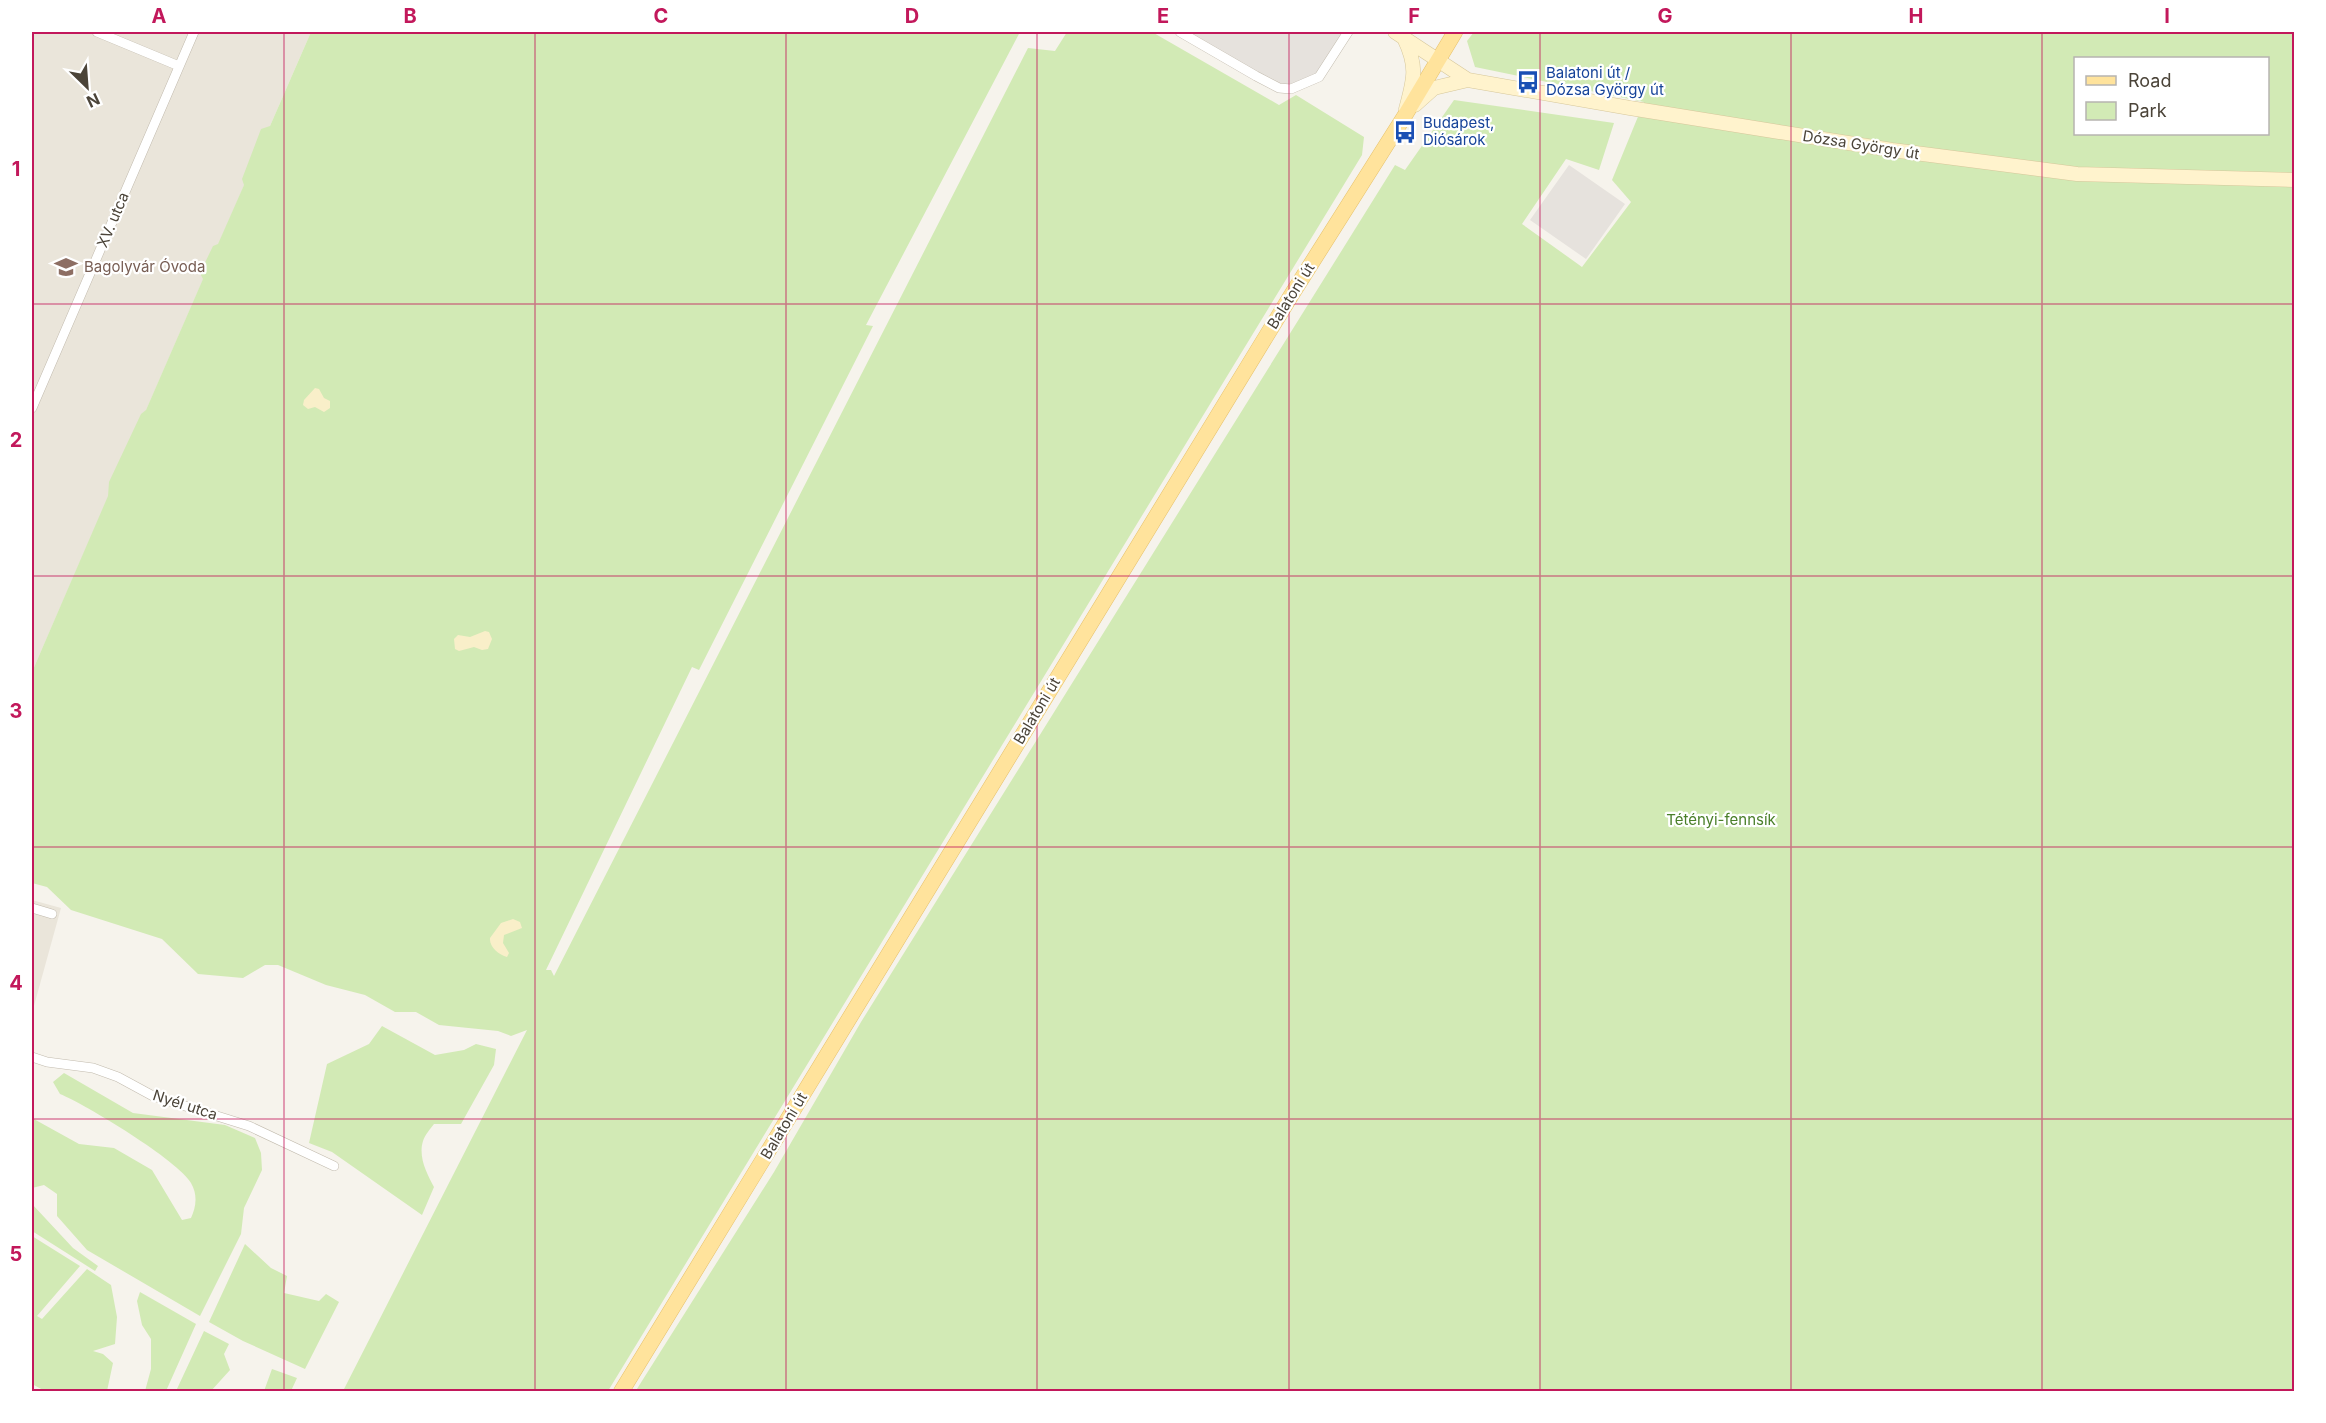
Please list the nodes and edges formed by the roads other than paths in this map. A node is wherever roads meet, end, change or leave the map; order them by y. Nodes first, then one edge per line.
1 (97, 32) edge
2 (194, 32) edge
3 (1180, 32) edge
4 (1348, 32) edge
5 (1455, 32) edge
6 (1399, 34) edge
7 (1438, 60) junction
8 (179, 66) junction
9 (1468, 80) junction
10 (1404, 117) junction
11 (2295, 180) edge
12 (32, 408) edge
13 (32, 909) edge
14 (52, 914) dead end
15 (32, 1057) edge
16 (334, 1166) dead end
17 (621, 1392) edge

1 - 8 street
2 - 8 street, XV. utca
3 - 4 street
5 - 7 main road, Balatoni út
6 - 7 street, Dózsa György út
6 - 10 street
7 - 9 street, Dózsa György út
7 - 10 main road, Balatoni út
8 - 12 street, XV. utca
9 - 10 street
9 - 11 street, Dózsa György út
10 - 17 main road, Balatoni út
13 - 14 street
15 - 16 street, Nyél utca

